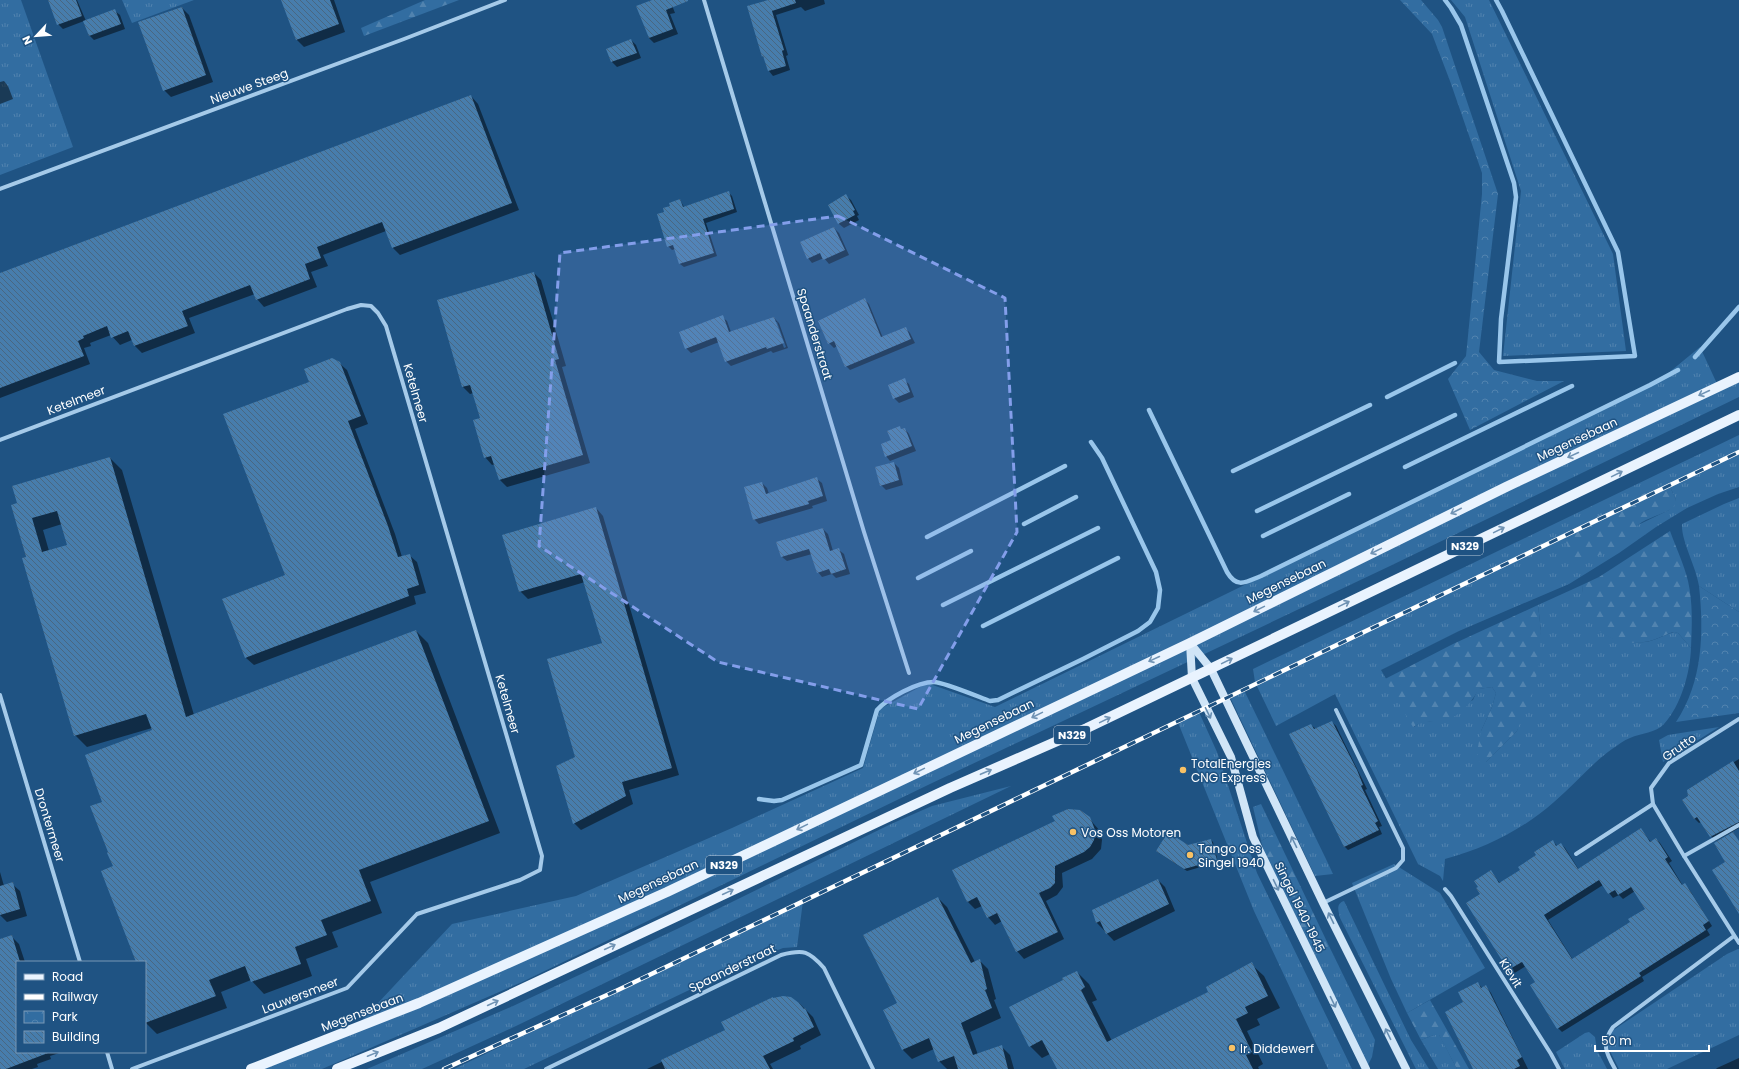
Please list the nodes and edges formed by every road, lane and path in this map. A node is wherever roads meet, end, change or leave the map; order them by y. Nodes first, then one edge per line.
1 (505, 0) edge
2 (704, 0) edge
3 (0, 189) edge
4 (1739, 377) edge
5 (1739, 415) edge
6 (0, 440) edge
7 (1190, 643) junction
8 (1211, 669) junction
9 (909, 673) dead end
10 (1192, 678) junction
11 (0, 694) edge
12 (1336, 710) dead end
13 (1739, 719) edge
14 (1653, 804) junction
15 (1739, 824) edge
16 (1576, 854) dead end
17 (1684, 856) junction
18 (540, 870) joint
19 (1445, 889) dead end
20 (1324, 903) junction
21 (1734, 936) junction
22 (1739, 943) edge
23 (80, 961) edge
24 (107, 1053) edge
25 (112, 1069) edge
26 (132, 1069) edge
27 (251, 1069) edge
28 (337, 1069) edge
29 (546, 1069) edge
30 (872, 1069) edge
31 (1366, 1069) edge
32 (1406, 1069) edge
33 (1559, 1069) edge
34 (1615, 1069) edge

1 - 3 street, Nieuwe Steeg
2 - 9 street, Spaanderstraat
4 -> 7 main road, Megensebaan / N329
8 -> 5 main road, N329
6 - 18 street, Ketelmeer
7 - 8 main road, Singel 1940-1945
7 - 10 main road, Singel 1940-1945
7 -> 27 main road, Megensebaan / N329
8 - 10 main road, N329
20 -> 8 main road, Singel 1940-1945
28 -> 10 main road, N329
10 -> 31 main road, Singel 1940-1945
11 - 23 street, Drontermeer
12 - 20 street, Singel 1940-1945
13 - 14 street, Grutto
14 - 16 street
14 - 17 street
15 - 17 street
17 - 21 street
18 - 26 street, Lauwersmeer
19 - 33 street, Kievit
32 -> 20 main road, Singel 1940-1945
21 - 22 street
21 - 34 street
24 - 25 street
29 - 30 street, Spaanderstraat

